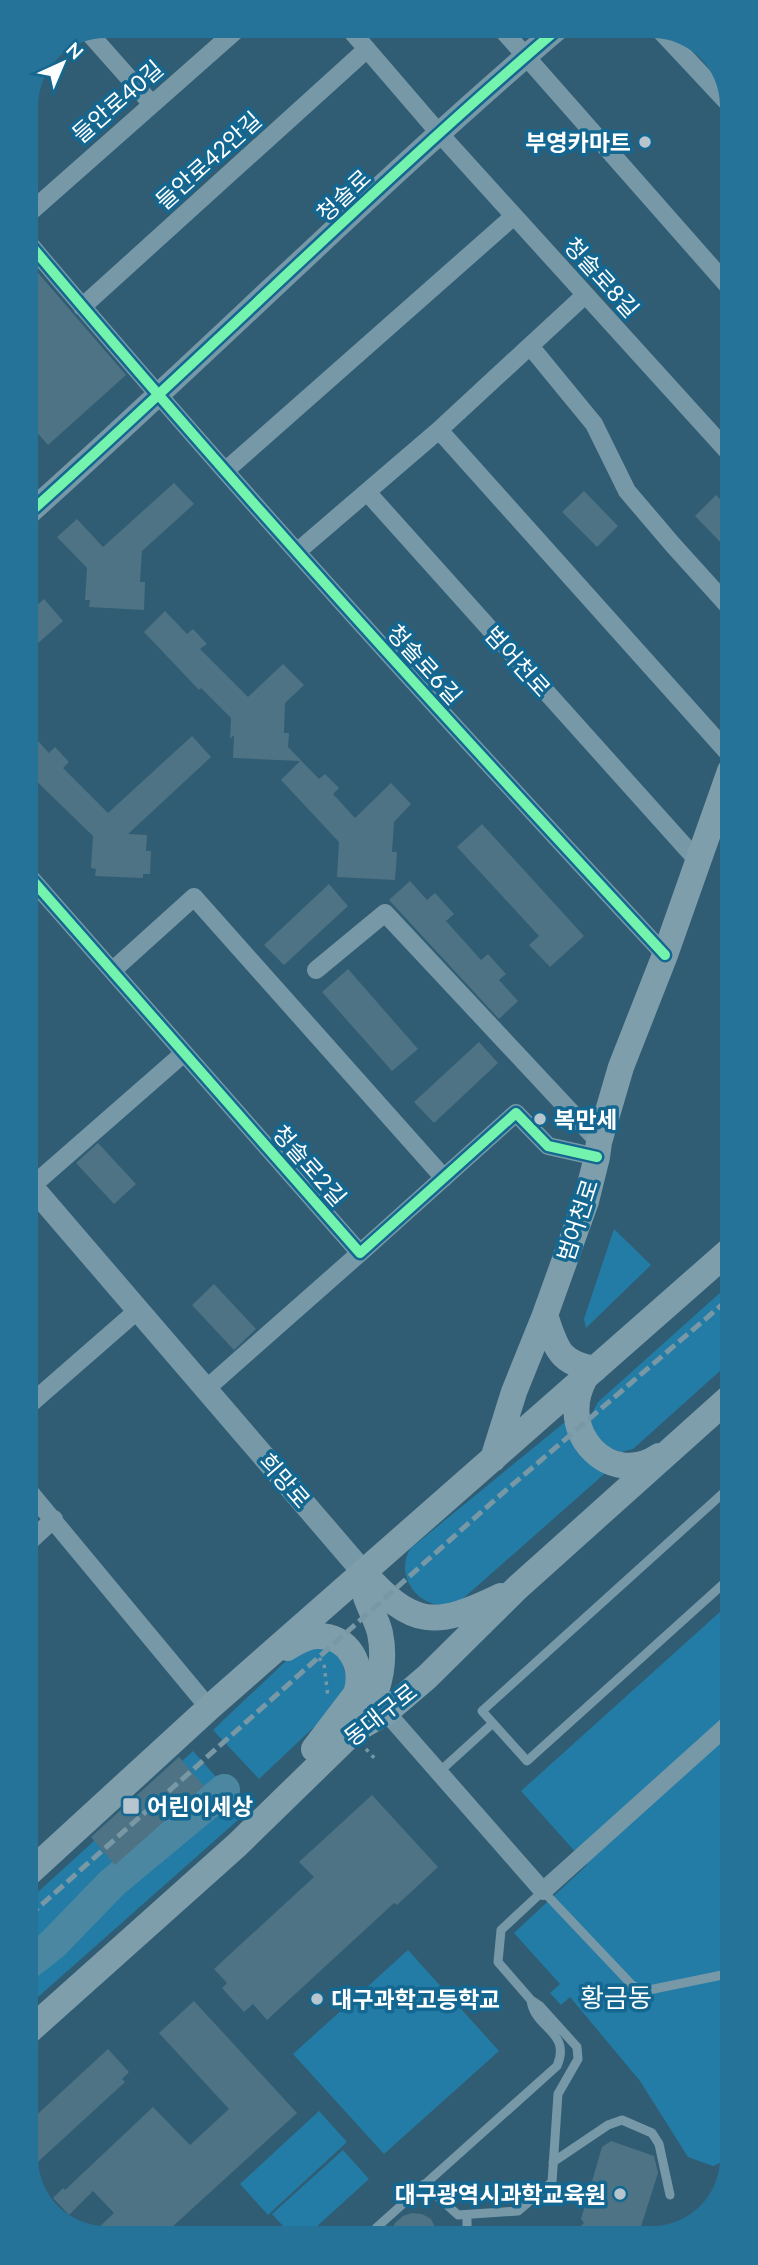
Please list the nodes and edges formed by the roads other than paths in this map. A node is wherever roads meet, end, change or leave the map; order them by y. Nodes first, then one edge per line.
1 (358, 38) edge
2 (510, 39) edge
3 (546, 39) edge
4 (95, 40) edge
5 (224, 40) edge
6 (671, 42) edge
7 (367, 49) junction
8 (525, 57) junction
9 (718, 92) edge
10 (151, 103) junction
11 (439, 133) junction
12 (38, 205) edge
13 (514, 216) junction
14 (38, 254) edge
15 (720, 277) edge
16 (585, 295) junction
17 (82, 307) junction
18 (530, 346) junction
19 (158, 397) junction
20 (439, 430) junction
21 (720, 443) edge
22 (225, 471) junction
23 (367, 492) junction
24 (38, 505) edge
25 (298, 551) junction
26 (720, 597) edge
27 (720, 744) edge
28 (720, 798) edge
29 (697, 860) junction
30 (38, 887) edge
31 (665, 955) junction
32 (316, 970) dead end
33 (112, 971) junction
34 (184, 1053) junction
35 (598, 1149) junction
36 (38, 1177) edge
37 (444, 1178) junction
38 (38, 1193) edge
39 (360, 1253) junction
40 (720, 1259) edge
41 (138, 1310) junction
42 (545, 1315) junction
43 (591, 1373) junction
44 (206, 1390) junction
45 (38, 1397) edge
46 (720, 1406) edge
47 (678, 1443) junction
48 (494, 1459) junction
49 (720, 1496) edge
50 (38, 1501) edge
51 (54, 1519) junction
52 (38, 1534) edge
53 (363, 1572) junction
54 (720, 1587) edge
55 (517, 1588) junction
56 (258, 1664) junction
57 (209, 1708) junction
58 (386, 1712) junction
59 (493, 1723) junction
60 (349, 1727) junction
61 (720, 1732) edge
62 (439, 1772) junction
63 (38, 1865) edge
64 (543, 1891) junction
65 (720, 1975) edge
66 (531, 2000) junction
67 (38, 2023) edge
68 (553, 2162) junction
69 (424, 2184) junction
70 (670, 2195) dead end
71 (467, 2215) junction
72 (378, 2226) edge
73 (467, 2226) edge

1 - 7 street
2 - 8 street
3 - 8 street, 청솔로
4 - 10 street
5 - 10 street, 들안로40길
6 - 9 street
7 - 11 street
7 - 17 street, 들안로42안길
8 - 11 street, 청솔로
8 - 15 street
10 - 12 street, 들안로40길
11 - 13 street, 청솔로8길
11 - 19 street, 청솔로
13 - 16 street, 청솔로8길
13 - 22 street
14 - 17 street
16 - 18 street
16 - 21 street, 청솔로8길
17 - 19 street
18 - 20 street
18 - 26 street
19 - 22 street, 청솔로6길
19 - 24 street, 청솔로
20 - 23 street
20 - 27 street
22 - 25 street, 청솔로6길
23 - 25 street
23 - 29 street, 범어천로
25 - 31 street, 청솔로6길
28 - 29 main road, 범어천로
29 - 31 main road, 범어천로
30 - 33 street, 청솔로2길
31 - 35 main road, 범어천로
32 - 35 street
33 - 34 street, 청솔로2길
33 - 37 street
34 - 36 street, 희망로
34 - 39 street, 청솔로2길
35 - 37 street
35 - 42 main road, 범어천로
37 - 39 street
38 - 41 street, 희망로
39 - 44 street
40 - 43 main road
41 - 44 street, 희망로
41 - 45 street
42 - 43 main road
42 - 48 main road, 범어천로
43 - 47 main road
43 - 48 main road
44 - 53 street, 희망로
46 - 47 main road, 동대구로
47 - 55 main road, 동대구로
48 - 53 main road
49 - 59 lane
50 - 51 street
51 - 52 street
51 - 57 street
53 - 55 main road
53 - 56 main road
53 - 60 main road
54 - 59 lane
55 - 58 main road, 동대구로
56 - 57 main road
56 - 60 main road
57 - 63 main road
58 - 60 main road, 동대구로
58 - 62 street
59 - 62 lane
60 - 67 main road, 동대구로
61 - 64 street
62 - 64 street
64 - 65 lane
64 - 66 lane
66 - 68 lane
66 - 69 lane
68 - 70 lane
68 - 71 lane
69 - 71 lane
69 - 72 lane
71 - 73 lane

